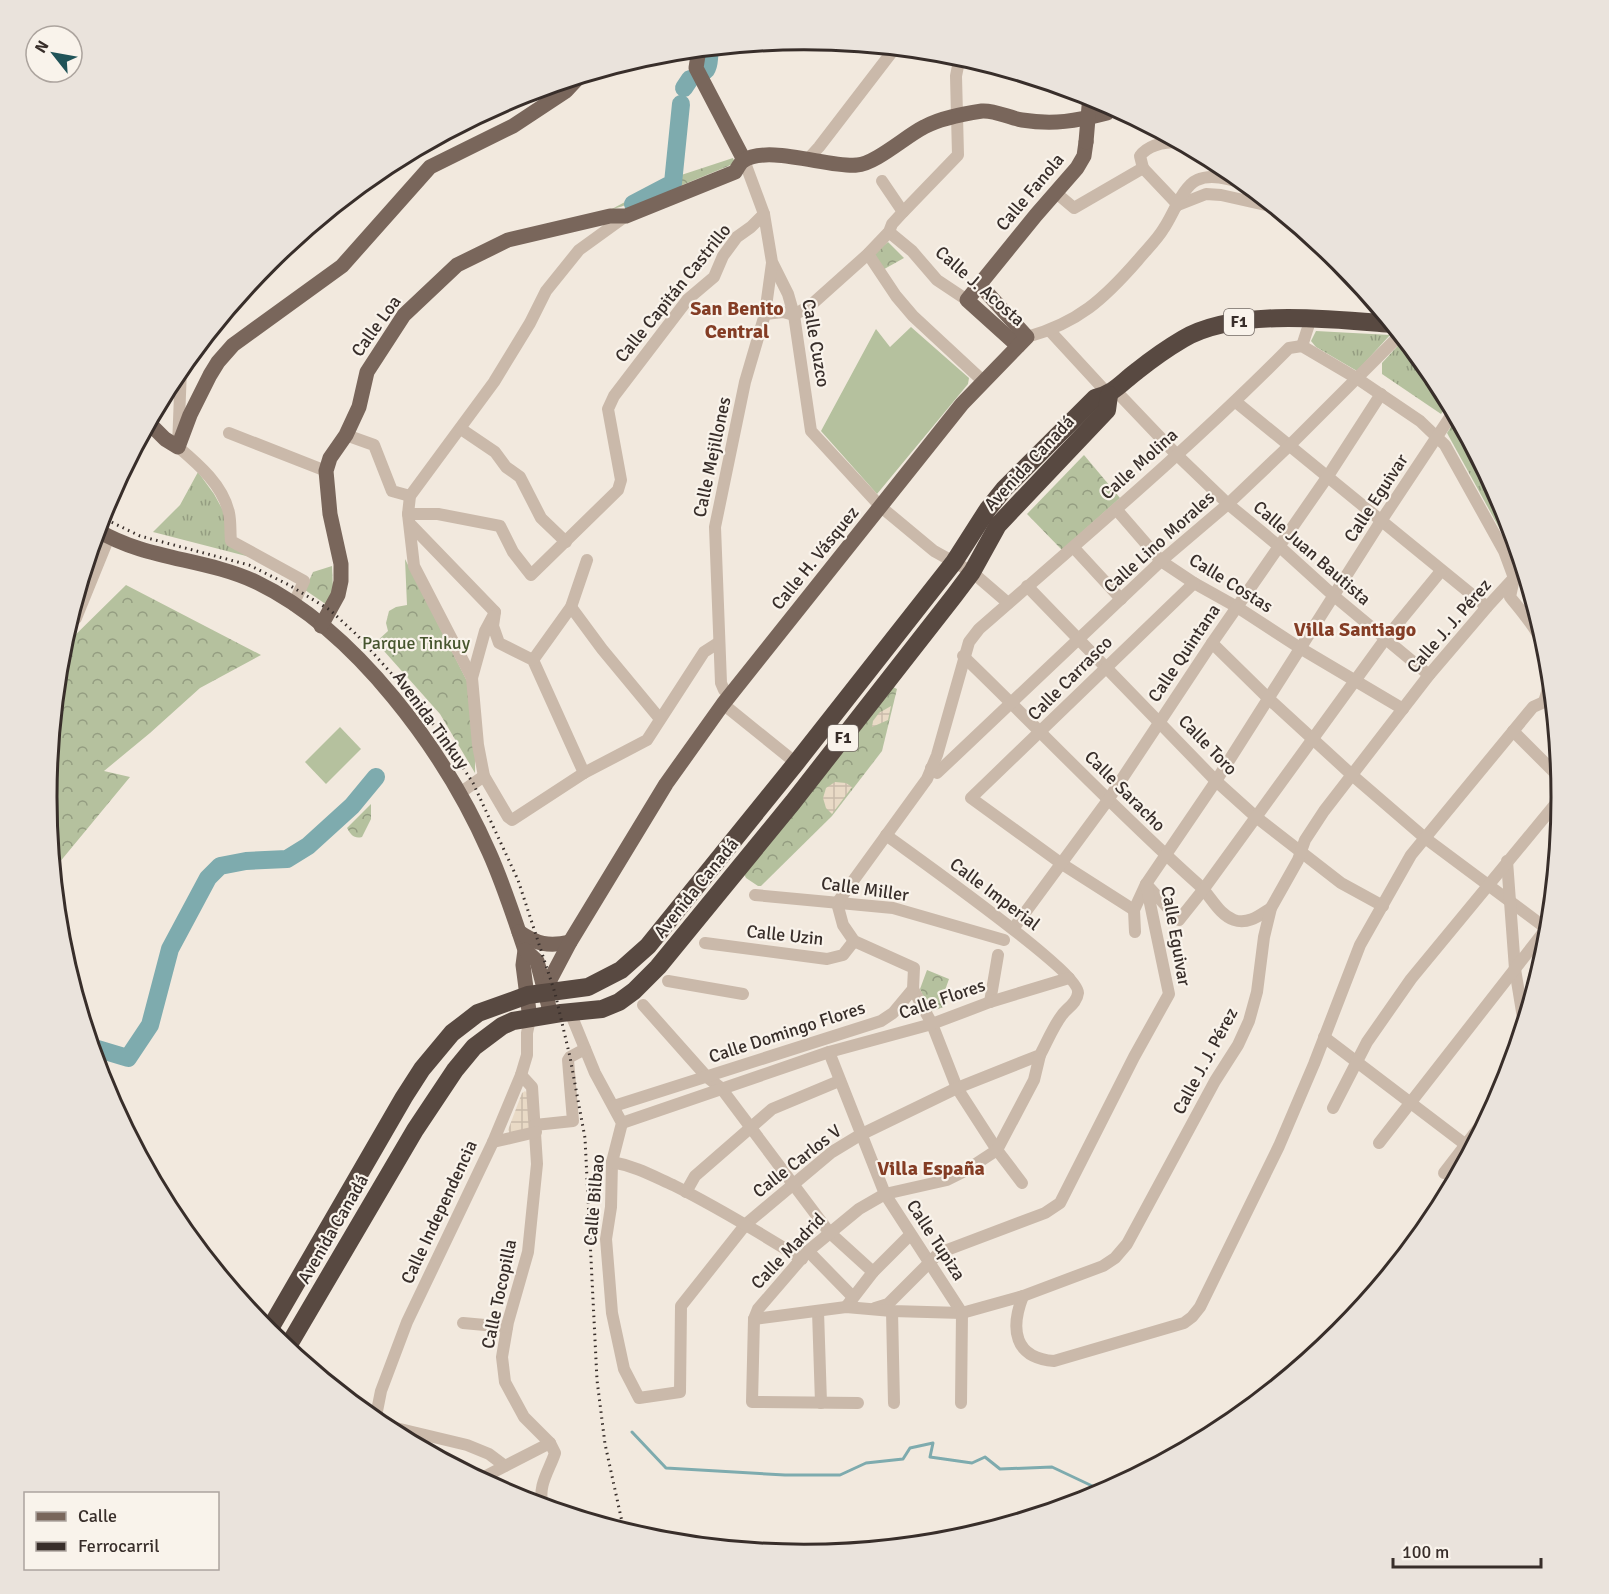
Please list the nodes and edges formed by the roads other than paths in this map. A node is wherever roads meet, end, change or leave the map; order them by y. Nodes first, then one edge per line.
1 (890, 55) edge
2 (698, 58) edge
3 (958, 66) edge
4 (557, 92) edge
5 (1089, 105) edge
6 (1103, 112) edge
7 (957, 116) junction
8 (1166, 144) edge
9 (809, 158) junction
10 (744, 160) junction
11 (1143, 168) junction
12 (1224, 178) edge
13 (882, 181) dead end
14 (1055, 192) junction
15 (1260, 204) edge
16 (1178, 205) junction
17 (903, 212) junction
18 (764, 214) junction
19 (626, 216) junction
20 (889, 232) junction
21 (867, 254) junction
22 (772, 262) junction
23 (980, 285) junction
24 (968, 300) junction
25 (765, 314) junction
26 (794, 315) junction
27 (1311, 318) junction
28 (1383, 323) edge
29 (1050, 331) junction
30 (1396, 340) edge
31 (1023, 342) junction
32 (1296, 347) junction
33 (1358, 380) junction
34 (984, 381) junction
35 (180, 386) edge
36 (1112, 392) junction
37 (1381, 394) junction
38 (1236, 402) junction
39 (1449, 418) edge
40 (154, 428) edge
41 (460, 429) junction
42 (229, 433) dead end
43 (346, 435) junction
44 (1437, 437) junction
45 (1290, 445) junction
46 (178, 447) junction
47 (1176, 454) junction
48 (326, 471) junction
49 (1328, 476) junction
50 (410, 496) junction
51 (1228, 504) junction
52 (880, 507) junction
53 (1116, 509) junction
54 (409, 519) junction
55 (1382, 521) junction
56 (105, 535) edge
57 (566, 542) junction
58 (1280, 547) junction
59 (1074, 548) junction
60 (587, 560) dead end
61 (1161, 561) junction
62 (954, 562) junction
63 (1441, 571) junction
64 (972, 572) junction
65 (1517, 574) edge
66 (1514, 578) junction
67 (1194, 583) junction
68 (1027, 586) junction
69 (1334, 596) junction
70 (1121, 599) junction
71 (1008, 603) junction
72 (293, 605) junction
73 (571, 607) junction
74 (1237, 607) junction
75 (1487, 607) junction
76 (495, 612) junction
77 (1531, 620) edge
78 (321, 626) junction
79 (1386, 638) junction
80 (1078, 639) junction
81 (718, 643) junction
82 (1212, 643) junction
83 (1300, 648) junction
84 (963, 656) junction
85 (533, 660) junction
86 (1106, 668) junction
87 (1429, 675) junction
88 (472, 678) junction
89 (1354, 681) junction
90 (1269, 699) junction
91 (726, 700) junction
92 (1012, 703) junction
93 (1546, 703) edge
94 (1403, 709) junction
95 (660, 718) junction
96 (1160, 721) junction
97 (1513, 731) junction
98 (1041, 732) junction
99 (1313, 738) junction
100 (796, 764) junction
101 (1551, 769) edge
102 (934, 770) junction
103 (584, 773) junction
104 (484, 776) junction
105 (1352, 776) junction
106 (1216, 781) junction
107 (460, 793) junction
108 (1108, 800) junction
109 (1552, 808) edge
110 (1256, 817) junction
111 (886, 835) junction
112 (1425, 838) junction
113 (1301, 852) junction
114 (1167, 856) junction
115 (1507, 861) junction
116 (1062, 864) junction
117 (1146, 884) junction
118 (1487, 885) junction
119 (1203, 890) junction
120 (754, 895) dead end
121 (1510, 902) junction
122 (837, 903) junction
123 (1383, 906) junction
124 (1271, 908) junction
125 (1134, 910) junction
126 (1542, 922) edge
127 (1013, 929) junction
128 (519, 932) junction
129 (1135, 932) dead end
130 (1539, 938) edge
131 (1004, 940) dead end
132 (854, 941) junction
133 (570, 942) junction
134 (705, 943) dead end
135 (998, 955) dead end
136 (1515, 969) junction
137 (668, 981) dead end
138 (1073, 983) junction
139 (588, 987) junction
140 (913, 988) junction
141 (537, 994) junction
142 (743, 994) dead end
143 (990, 1002) junction
144 (643, 1005) dead end
145 (1521, 1008) edge
146 (595, 1010) junction
147 (570, 1012) junction
148 (551, 1015) junction
149 (530, 1019) junction
150 (932, 1024) junction
151 (1323, 1037) junction
152 (585, 1049) junction
153 (829, 1052) junction
154 (1040, 1055) junction
155 (1357, 1061) junction
156 (521, 1075) junction
157 (707, 1077) junction
158 (838, 1081) junction
159 (721, 1088) junction
160 (957, 1088) junction
161 (1410, 1103) junction
162 (614, 1106) junction
163 (1333, 1108) dead end
164 (622, 1123) junction
165 (536, 1128) junction
166 (750, 1128) junction
167 (860, 1135) junction
168 (493, 1142) junction
169 (1378, 1143) dead end
170 (1466, 1145) joint
171 (997, 1150) junction
172 (612, 1162) junction
173 (1444, 1173) dead end
174 (1022, 1183) dead end
175 (792, 1184) junction
176 (686, 1192) junction
177 (885, 1194) junction
178 (746, 1224) junction
179 (829, 1232) junction
180 (910, 1235) junction
181 (805, 1255) junction
182 (929, 1262) junction
183 (873, 1272) junction
184 (1023, 1296) junction
185 (850, 1302) junction
186 (874, 1309) junction
187 (818, 1311) junction
188 (892, 1311) junction
189 (962, 1313) junction
190 (754, 1319) junction
191 (273, 1323) edge
192 (463, 1323) dead end
193 (507, 1327) junction
194 (292, 1340) edge
195 (680, 1392) joint
196 (821, 1403) junction
197 (858, 1403) dead end
198 (894, 1403) dead end
199 (961, 1403) dead end
200 (377, 1410) edge
201 (410, 1431) edge
202 (550, 1443) junction
203 (505, 1466) junction
204 (489, 1474) edge
205 (540, 1496) edge

1 - 9 street
2 - 10 main road, Calle Cuzco
3 - 7 street
4 - 46 main road
5 - 14 main road, Calle Fanola, bridge
6 - 7 main road
7 - 9 main road
7 - 17 street
8 - 11 street
9 - 10 main road
10 - 18 street, Calle Cuzco
10 - 19 main road, Calle Loa
11 - 14 street
11 - 16 street
12 - 16 street
13 - 17 street
14 - 23 main road, Calle Fanola
15 - 16 street
16 - 29 street
17 - 20 street
18 - 22 street, Calle Cuzco
18 - 57 street, Calle Capitán Castrillo
19 - 41 street
19 - 43 main road, Calle Loa
20 - 21 street
20 - 24 street, Calle J. Acosta
21 - 26 street
21 - 34 street
22 - 25 street, Calle Mejillones
22 - 26 street, Calle Cuzco
23 - 24 main road, Calle Fanola
23 - 31 main road, Calle J. Acosta
24 - 31 main road, Calle J. Acosta
25 - 26 street
25 - 81 street, Calle Mejillones
26 - 52 street, Calle Cuzco
27 - 28 highway, Avenida Canadá / F1
27 - 32 street
27 - 36 highway, Avenida Canadá / F1
29 - 31 street
29 - 36 street, Calle Juan Bautista
30 - 33 street, Calle Lino Morales
31 - 34 main road, Calle H. Vásquez
32 - 33 street
32 - 38 street, Calle Molina
33 - 37 street
33 - 45 street, Calle Lino Morales
34 - 52 main road, Calle H. Vásquez
35 - 46 street
36 - 47 street, Calle Juan Bautista
36 - 62 highway, Avenida Canadá / F1
36 - 64 highway, Avenida Canadá / F1
37 - 44 street
37 - 49 street, Calle Quintana
38 - 45 street
38 - 47 street, Calle Molina
39 - 44 street, Calle Eguivar
40 - 46 main road
41 - 50 street
41 - 57 street
42 - 48 street
43 - 48 main road, Calle Loa
43 - 50 street
44 - 55 street, Calle Eguivar
44 - 66 street
45 - 49 street
45 - 51 street, Calle Lino Morales
46 - 72 street
47 - 51 street, Calle Juan Bautista
47 - 53 street, Calle Molina
48 - 78 main road
49 - 55 street
49 - 58 street, Calle Quintana
50 - 54 street
51 - 58 street, Calle Juan Bautista
51 - 61 street, Calle Lino Morales
52 - 62 street, Calle Cuzco
52 - 91 main road, Calle H. Vásquez
53 - 59 street, Calle Molina
53 - 61 street, Calle Costas
54 - 57 street, Calle Capitán Castrillo
54 - 76 street
54 - 88 street
55 - 63 street
55 - 69 street, Calle Eguivar
56 - 72 main road, Avenida Tinkuy
58 - 69 street, Calle Juan Bautista
58 - 74 street, Calle Quintana
59 - 68 street, Calle Molina
59 - 70 street
60 - 73 street
61 - 67 street, Calle Costas
61 - 70 street, Calle Lino Morales
62 - 64 street
62 - 100 highway, Avenida Canadá / F1
63 - 75 street
63 - 79 street
64 - 71 street
64 - 146 highway, Avenida Canadá / F1
65 - 66 street, Calle J. J. Pérez
66 - 75 street, Calle J. J. Pérez
66 - 77 street
67 - 74 street, Calle Costas
67 - 86 street, Calle Carrasco
68 - 71 street, Calle Molina
68 - 80 street, Calle Toro
69 - 79 street, Calle Juan Bautista
69 - 83 street, Calle Eguivar
70 - 80 street, Calle Lino Morales
71 - 84 street
72 - 78 main road, Avenida Tinkuy
73 - 85 street
73 - 95 street
74 - 82 street, Calle Quintana
74 - 83 street, Calle Costas
75 - 87 street, Calle J. J. Pérez
76 - 85 street
76 - 88 street
78 - 107 main road, Avenida Tinkuy
79 - 87 street, Calle Juan Bautista
79 - 89 street
80 - 86 street, Calle Toro
80 - 92 street, Calle Lino Morales
81 - 91 street, Calle Mejillones
81 - 95 street
82 - 90 street
82 - 96 street, Calle Quintana
83 - 89 street, Calle Costas
83 - 90 street, Calle Eguivar
84 - 92 street, Calle Saracho
84 - 102 street
85 - 103 street
86 - 96 street, Calle Toro
86 - 98 street, Calle Carrasco
87 - 94 street, Calle J. J. Pérez
88 - 104 street
89 - 94 street, Calle Costas
89 - 99 street
90 - 99 street
90 - 106 street, Calle Eguivar
91 - 100 street, Calle Mejillones
91 - 133 main road, Calle H. Vásquez
92 - 98 street, Calle Saracho
92 - 102 street, Calle Lino Morales
93 - 97 street
94 - 105 street, Calle J. J. Pérez
95 - 103 street
96 - 106 street, Calle Toro
96 - 108 street, Calle Quintana
97 - 101 street
97 - 112 street
98 - 108 street, Calle Saracho
98 - 116 street, Calle Carrasco
99 - 105 street
99 - 110 street
100 - 139 highway, Avenida Canadá / F1
102 - 111 street
103 - 104 street
104 - 107 street
105 - 112 street
105 - 113 street, Calle J. J. Pérez
106 - 110 street, Calle Toro
106 - 114 street, Calle Eguivar
107 - 128 main road, Avenida Tinkuy
108 - 114 street, Calle Saracho
108 - 116 street, Calle Quintana
109 - 115 street
110 - 113 street, Calle Toro
110 - 119 street
111 - 122 street
111 - 127 street, Calle Imperial
112 - 118 street
112 - 123 street
113 - 123 street, Calle Toro
113 - 124 street, Calle J. J. Pérez
114 - 117 street, Calle Eguivar
114 - 119 street, Calle Saracho
115 - 118 street
115 - 121 street
116 - 125 street
116 - 127 street, Calle Quintana
117 - 119 street
117 - 125 street
117 - 182 street, Calle Eguivar
118 - 121 street
118 - 155 street
119 - 124 street, Calle Saracho
120 - 122 street, Calle Miller
121 - 126 street
121 - 136 street
122 - 131 street, Calle Miller
122 - 132 street
123 - 151 street
124 - 184 street, Calle J. J. Pérez
125 - 129 street
127 - 138 street, Calle Imperial
128 - 133 main road
128 - 141 main road, Avenida Tinkuy
130 - 136 street
132 - 134 street, Calle Uzin
132 - 140 street
133 - 141 main road, Calle H. Vásquez
135 - 143 street
136 - 145 street
136 - 161 street
137 - 142 street
138 - 143 street, Calle Flores
138 - 154 street
139 - 141 highway, Avenida Canadá / F1
139 - 146 highway
140 - 150 street
140 - 157 street, Calle Domingo Flores
141 - 148 main road, Avenida Tinkuy
141 - 149 main road, Avenida Tinkuy
141 - 191 highway, Avenida Canadá
143 - 150 street, Calle Flores
144 - 157 street
146 - 147 highway, Avenida Canadá / F1
147 - 148 highway, Avenida Canadá / F1
147 - 152 street
148 - 149 highway, Avenida Canadá / F1
149 - 156 street, Calle Independencia
149 - 194 highway, Avenida Canadá
150 - 153 street, Calle Flores
150 - 160 street
151 - 155 street
151 - 184 street
152 - 162 street
152 - 165 street
153 - 158 street, Calle Tupiza
153 - 159 street, Calle Flores
154 - 160 street, Calle Carlos V
154 - 171 street, Calle Madrid
155 - 161 street
155 - 163 street
156 - 165 street, Calle Tocopilla
156 - 168 street, Calle Independencia
157 - 159 street
157 - 162 street, Calle Domingo Flores
158 - 166 street
158 - 167 street, Calle Tupiza
159 - 164 street, Calle Flores
159 - 166 street
160 - 167 street, Calle Carlos V
160 - 171 street
161 - 169 street
161 - 170 street
162 - 164 street
164 - 172 street, Calle Bilbao
165 - 168 street
165 - 193 street, Calle Tocopilla
166 - 175 street
166 - 176 street
167 - 175 street, Calle Carlos V
167 - 177 street, Calle Tupiza
168 - 200 street, Calle Independencia
170 - 173 street
171 - 174 street
171 - 177 street, Calle Madrid
172 - 176 street
172 - 195 street, Calle Bilbao
175 - 178 street, Calle Carlos V
175 - 179 street
176 - 178 street
177 - 179 street, Calle Madrid
177 - 180 street, Calle Tupiza
178 - 181 street
178 - 195 street, Calle Carlos V
179 - 181 street, Calle Madrid
179 - 183 street
180 - 182 street, Calle Tupiza
180 - 183 street
181 - 185 street
181 - 190 street, Calle Madrid
182 - 186 street, Calle Eguivar
182 - 189 street, Calle Tupiza
183 - 185 street
184 - 189 street, Calle J. J. Pérez
185 - 186 street, Calle J. J. Pérez
185 - 187 street, Calle J. J. Pérez
186 - 188 street, Calle J. J. Pérez
187 - 190 street, Calle J. J. Pérez
187 - 196 street
188 - 189 street, Calle J. J. Pérez
188 - 198 street
189 - 199 street
190 - 196 street, Calle Madrid
192 - 193 street
193 - 202 street, Calle Tocopilla
196 - 197 street
201 - 203 street
202 - 203 street
202 - 205 street
203 - 204 street

